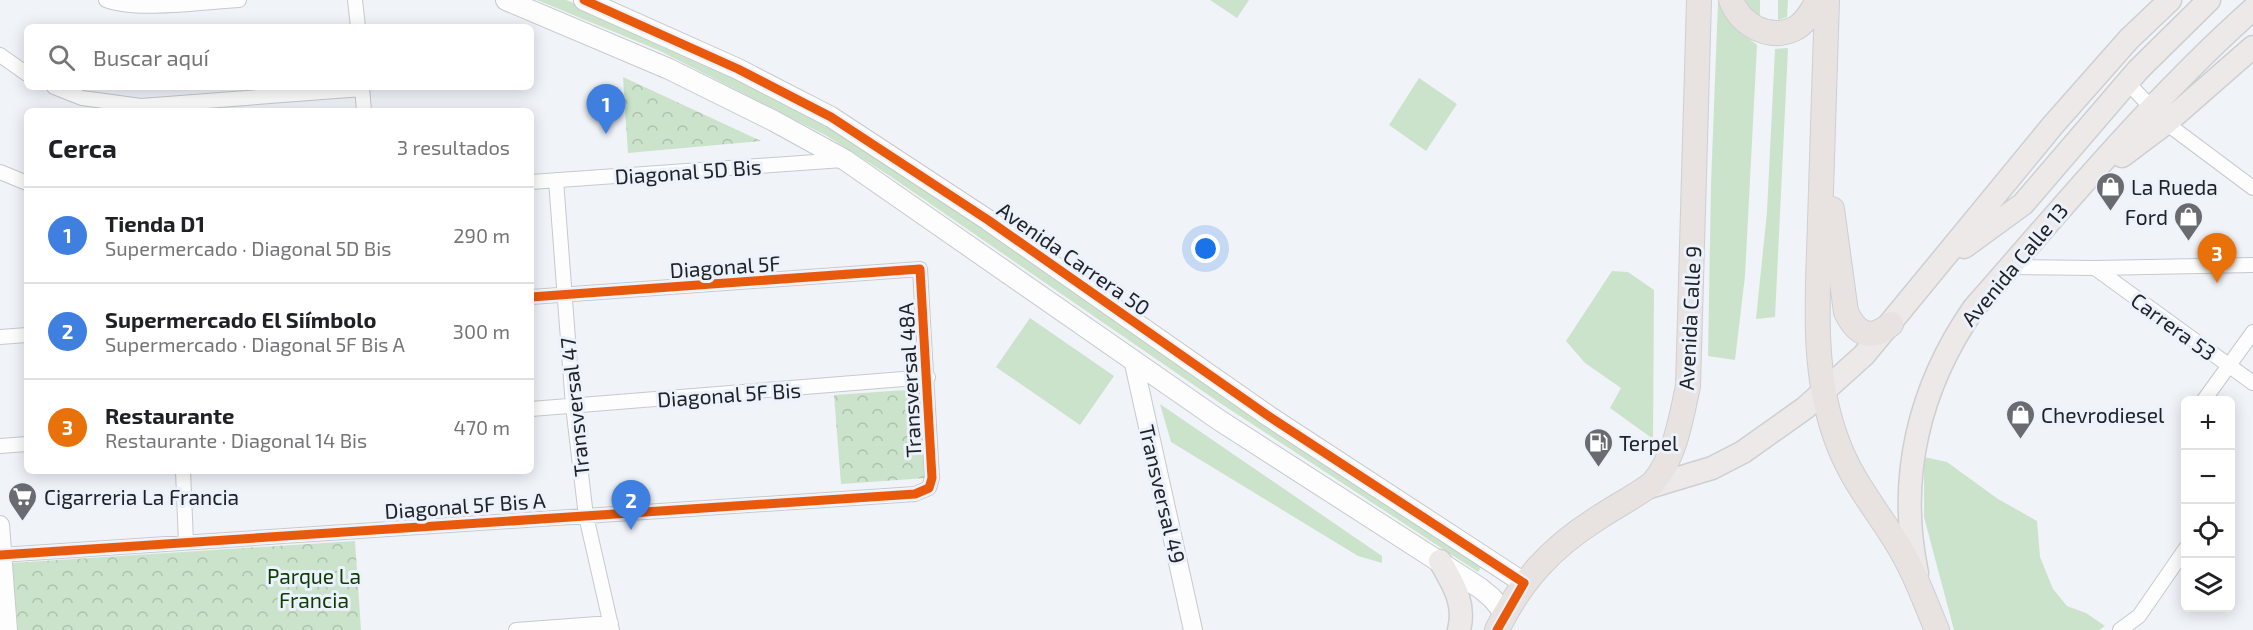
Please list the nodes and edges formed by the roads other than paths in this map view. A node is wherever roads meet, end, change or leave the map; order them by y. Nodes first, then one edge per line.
1 (239, 0) edge
2 (355, 0) edge
3 (506, 0) edge
4 (584, 0) edge
5 (1699, 0) edge
6 (1731, 0) edge
7 (1818, 0) edge
8 (1827, 0) edge
9 (2170, 0) edge
10 (2209, 0) edge
11 (110, 1) edge
12 (2253, 9) edge
13 (358, 24) edge
14 (2253, 47) edge
15 (0, 55) edge
16 (24, 72) edge
17 (2127, 82) junction
18 (62, 90) edge
19 (337, 90) edge
20 (362, 90) edge
21 (364, 108) edge
22 (2159, 115) junction
23 (1822, 136) junction
24 (845, 160) junction
25 (0, 172) edge
26 (556, 180) junction
27 (24, 182) edge
28 (534, 182) edge
29 (2253, 188) edge
30 (2253, 265) edge
31 (1938, 267) junction
32 (2010, 267) junction
33 (2094, 268) junction
34 (921, 269) joint
35 (563, 294) junction
36 (534, 297) edge
37 (1891, 324) junction
38 (2253, 332) edge
39 (24, 335) edge
40 (0, 336) edge
41 (1133, 359) junction
42 (2229, 366) junction
43 (928, 377) junction
44 (2253, 383) edge
45 (1824, 391) junction
46 (2207, 396) edge
47 (573, 406) junction
48 (534, 408) edge
49 (24, 444) edge
50 (0, 446) edge
51 (183, 474) edge
52 (929, 488) joint
53 (1646, 488) junction
54 (585, 516) junction
55 (0, 525) edge
56 (186, 542) junction
57 (1, 555) edge
58 (2181, 555) edge
59 (1440, 561) junction
60 (1524, 583) junction
61 (1920, 587) junction
62 (1501, 622) edge
63 (611, 626) edge
64 (8, 630) edge
65 (516, 630) edge
66 (1193, 630) edge
67 (1459, 630) edge
68 (1929, 630) edge
69 (1937, 630) edge
70 (2120, 630) edge

1 - 11 street
2 - 13 street
3 - 24 main road
4 - 60 main road, Avenida Carrera 50
5 - 53 highway, Avenida Calle 9
6 - 7 highway
8 - 23 highway
9 - 31 main road, Avenida Calle 13
10 - 17 main road, Avenida Calle 13
12 - 22 main road, Avenida Calle 13
14 - 22 main road, Avenida Calle 13
15 - 16 street
17 - 22 street
17 - 31 main road, Avenida Calle 13
18 - 19 street
20 - 21 street
22 - 29 street
22 - 32 main road, Avenida Calle 13
23 - 37 highway
23 - 45 highway
24 - 26 street, Diagonal 5D Bis
24 - 41 main road
25 - 27 street
26 - 28 street, Diagonal 5D Bis
26 - 35 street, Transversal 47
30 - 33 street
31 - 37 main road, Avenida Calle 13
32 - 33 street
32 - 61 main road, Avenida Calle 13
33 - 42 street, Carrera 53
34 - 35 street, Diagonal 5F
34 - 43 street, Transversal 48A
35 - 36 street, Diagonal 5F
35 - 47 street, Transversal 47
37 - 45 main road, Avenida Calle 13
38 - 42 street
39 - 40 street
41 - 59 main road
41 - 66 street, Transversal 49
42 - 44 street, Carrera 53
42 - 46 street
43 - 47 street, Diagonal 5F Bis
43 - 52 street, Transversal 48A
45 - 53 main road, Avenida Calle 13
45 - 61 highway
47 - 48 street, Diagonal 5F Bis
47 - 54 street, Transversal 47
49 - 50 street
51 - 56 street
52 - 54 street, Diagonal 5F Bis A
53 - 60 highway, Avenida Calle 9
54 - 56 street, Diagonal 5F Bis A
54 - 63 street, Transversal 47
55 - 57 street
56 - 57 street, Diagonal 5F Bis A
57 - 64 street
58 - 70 street
59 - 62 main road
59 - 67 main road
60 - 62 highway, Avenida Calle 9
61 - 68 highway
61 - 69 highway
63 - 65 street

